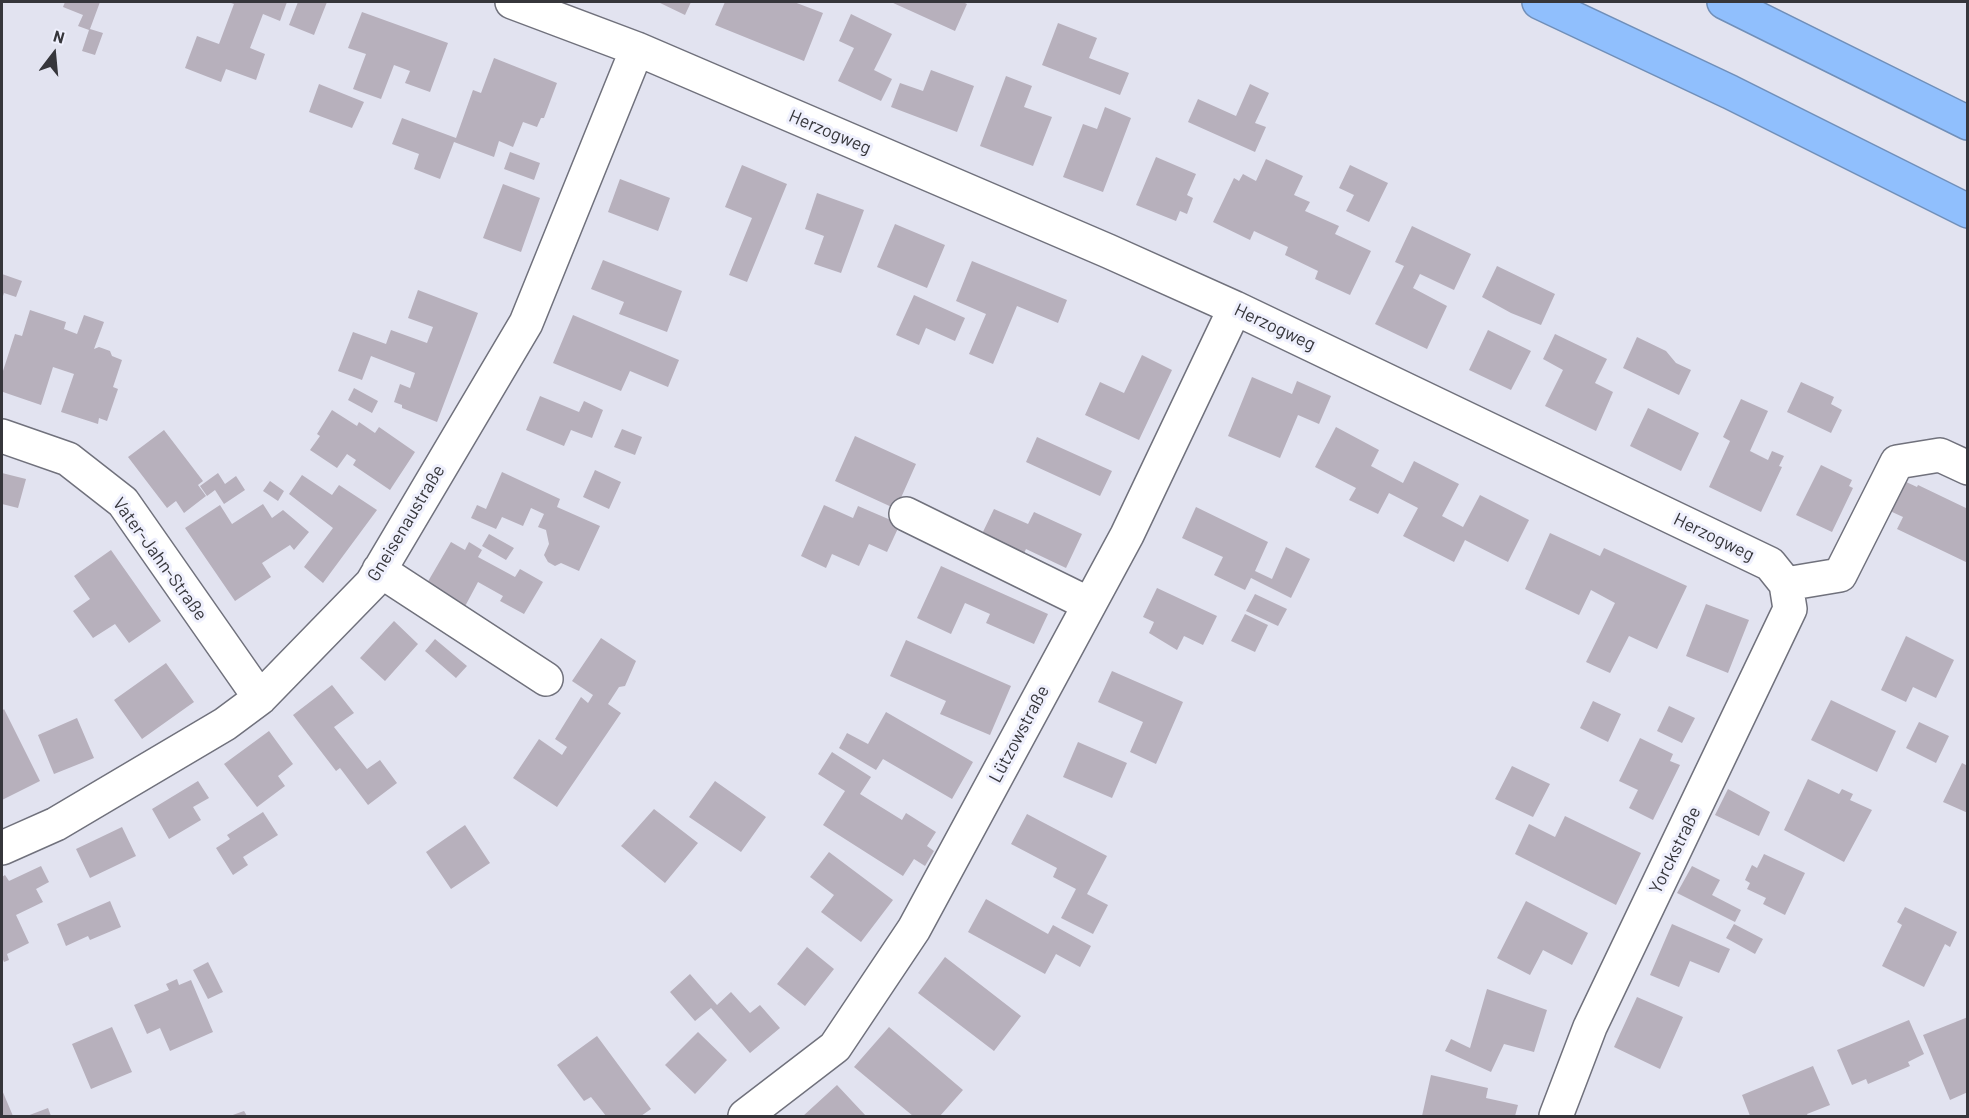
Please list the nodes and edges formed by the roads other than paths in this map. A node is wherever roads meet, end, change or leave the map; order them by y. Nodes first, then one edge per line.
1 (512, 2) edge
2 (1539, 2) edge
3 (1724, 2) edge
4 (637, 49) junction
5 (1968, 123) edge
6 (1968, 211) edge
7 (1235, 308) junction
8 (2, 436) edge
9 (1968, 468) edge
10 (906, 514) dead end
11 (379, 570) junction
12 (1786, 584) junction
13 (1089, 604) junction
14 (546, 680) dead end
15 (260, 698) junction
16 (2, 848) edge
17 (745, 1116) edge
18 (1556, 1116) edge

1 - 4 street, Herzogweg
2 - 6 highway
3 - 5 highway
4 - 7 street, Herzogweg
4 - 11 street, Gneisenaustraße
7 - 12 street, Herzogweg
7 - 13 street, Lützowstraße
8 - 15 street, Vater-Jahn-Straße
9 - 12 street
10 - 13 street
11 - 14 street
11 - 15 street, Gneisenaustraße
12 - 18 street, Yorckstraße
13 - 17 street, Lützowstraße
15 - 16 street, Gneisenaustraße

